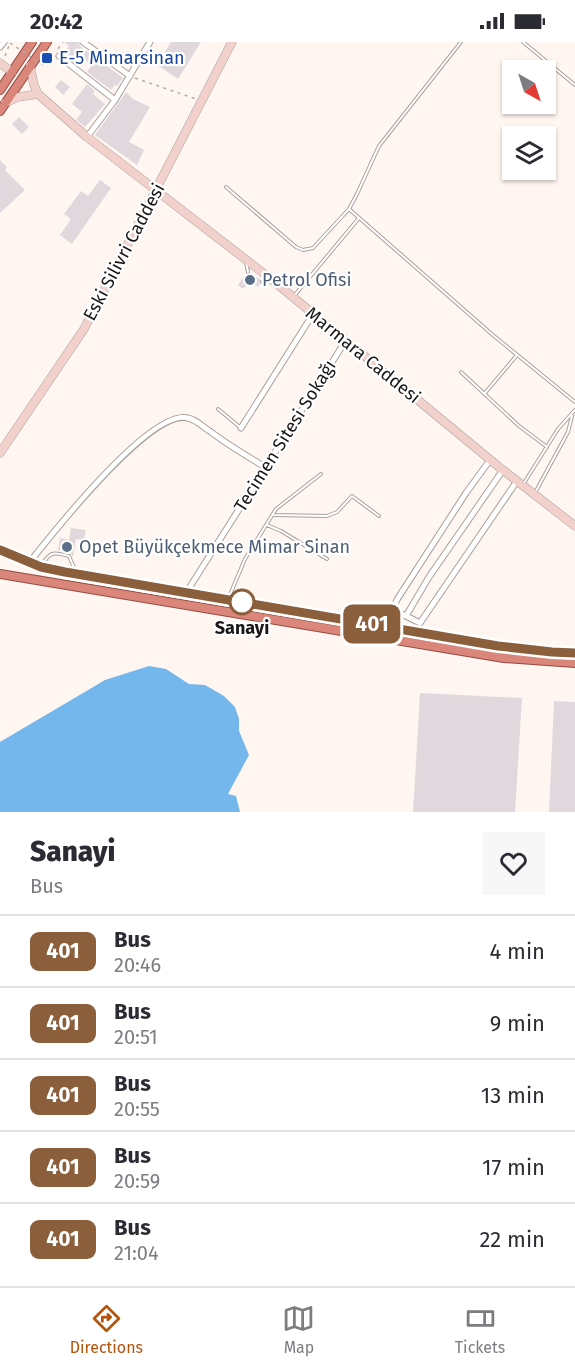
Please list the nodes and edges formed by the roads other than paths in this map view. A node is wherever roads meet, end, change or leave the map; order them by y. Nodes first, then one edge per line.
1 (32, 42) edge
2 (47, 42) edge
3 (83, 42) edge
4 (150, 42) edge
5 (232, 42) edge
6 (461, 42) edge
7 (523, 42) edge
8 (7, 43) edge
9 (0, 48) edge
10 (59, 56) dead end
11 (2, 60) edge
12 (30, 66) junction
13 (12, 72) junction
14 (130, 76) junction
15 (575, 85) edge
16 (0, 90) edge
17 (38, 94) junction
18 (115, 100) junction
19 (3, 107) edge
20 (87, 137) junction
21 (226, 187) dead end
22 (156, 192) junction
23 (349, 209) junction
24 (359, 218) junction
25 (246, 259) junction
26 (248, 272) dead end
27 (271, 279) junction
28 (262, 282) dead end
29 (293, 297) junction
30 (313, 314) junction
31 (346, 340) junction
32 (517, 355) junction
33 (460, 372) dead end
34 (485, 393) junction
35 (575, 402) edge
36 (218, 409) dead end
37 (574, 411) edge
38 (241, 428) joint
39 (547, 447) junction
40 (0, 453) edge
41 (490, 460) junction
42 (265, 467) junction
43 (503, 470) junction
44 (321, 474) dead end
45 (520, 483) junction
46 (534, 494) junction
47 (273, 515) junction
48 (379, 516) dead end
49 (267, 524) junction
50 (575, 526) edge
51 (0, 550) edge
52 (327, 560) dead end
53 (29, 563) junction
54 (41, 567) junction
55 (0, 574) edge
56 (78, 574) junction
57 (186, 593) junction
58 (228, 600) junction
59 (406, 616) junction
60 (575, 653) edge
61 (575, 663) edge

1 - 13 highway
2 - 12 highway
3 - 14 street
4 - 14 street
5 - 22 main road, Eski Silivri Caddesi
6 - 23 lane
7 - 15 lane
8 - 9 street
10 - 18 street
11 - 13 main road
12 - 17 main road
12 - 19 highway
13 - 16 highway
14 - 18 street
17 - 19 main road
17 - 20 main road, Marmara Caddesi
18 - 20 street
20 - 22 main road, Marmara Caddesi
21 - 23 lane
22 - 25 main road, Marmara Caddesi
22 - 40 main road, Eski Silivri Caddesi
23 - 24 lane
24 - 29 lane
24 - 32 lane
25 - 26 lane
25 - 27 main road, Marmara Caddesi
27 - 28 lane
27 - 29 main road, Marmara Caddesi
29 - 30 main road, Marmara Caddesi
30 - 31 main road, Marmara Caddesi
30 - 38 street
31 - 41 main road, Marmara Caddesi
31 - 42 street, Tecimen Sitesi Sokağı
32 - 34 lane
32 - 35 lane
33 - 34 lane
34 - 39 lane
36 - 38 lane
37 - 39 lane
37 - 46 lane
39 - 45 lane
41 - 43 main road, Marmara Caddesi
41 - 59 street
42 - 53 street
42 - 57 street, Tecimen Sitesi Sokağı
43 - 45 main road, Marmara Caddesi
43 - 59 street
44 - 47 lane
45 - 46 main road, Marmara Caddesi
45 - 59 street
46 - 50 main road, Marmara Caddesi
47 - 48 lane
47 - 49 lane
49 - 52 lane
49 - 58 lane
51 - 53 highway
53 - 54 highway
54 - 56 highway
54 - 56 lane
55 - 61 highway
56 - 57 highway
57 - 58 highway
58 - 60 highway

